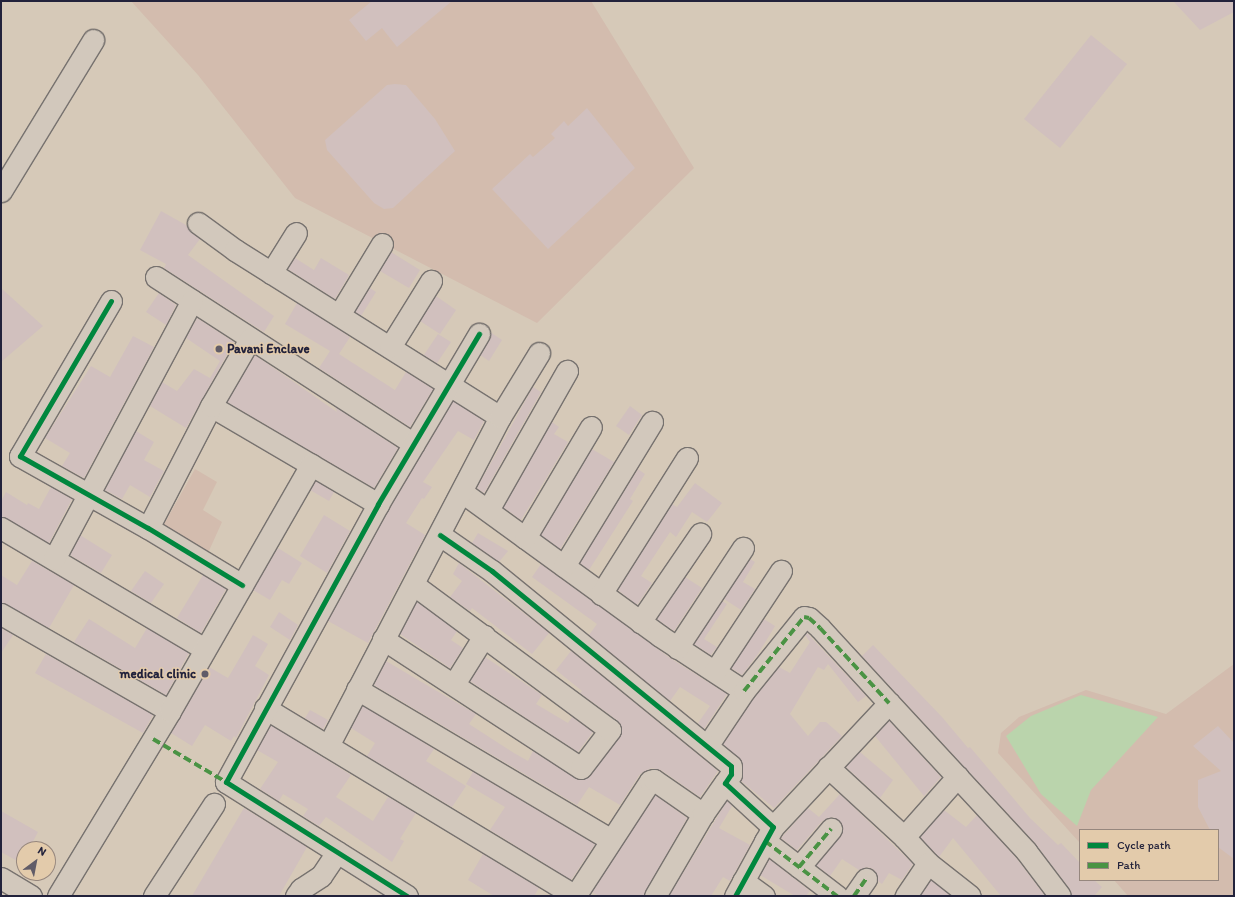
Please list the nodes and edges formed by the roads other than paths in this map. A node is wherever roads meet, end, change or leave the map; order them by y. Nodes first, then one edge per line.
1 (93, 40) dead end
2 (1, 191) edge
3 (198, 223) dead end
4 (296, 233) dead end
5 (382, 244) dead end
6 (271, 272) junction
7 (156, 277) dead end
8 (432, 281) dead end
9 (112, 301) dead end
10 (192, 301) junction
11 (339, 315) junction
12 (479, 334) dead end
13 (250, 339) junction
14 (390, 348) junction
15 (539, 353) dead end
16 (567, 371) dead end
17 (449, 384) junction
18 (211, 406) junction
19 (500, 417) junction
20 (652, 422) dead end
21 (590, 427) dead end
22 (414, 444) junction
23 (687, 458) dead end
24 (311, 465) junction
25 (462, 492) junction
26 (88, 496) junction
27 (378, 504) junction
28 (488, 510) junction
29 (1, 528) edge
30 (148, 528) junction
31 (700, 534) dead end
32 (440, 535) junction
33 (525, 538) junction
34 (743, 548) dead end
35 (54, 560) junction
36 (564, 566) junction
37 (781, 572) dead end
38 (242, 585) junction
39 (414, 585) junction
40 (601, 594) junction
41 (1, 614) edge
42 (640, 622) junction
43 (484, 636) junction
44 (383, 639) junction
45 (677, 648) junction
46 (205, 649) junction
47 (715, 671) junction
48 (454, 684) junction
49 (357, 689) junction
50 (744, 691) junction
51 (889, 703) junction
52 (265, 708) junction
53 (170, 711) junction
54 (328, 746) junction
55 (707, 746) junction
56 (828, 766) junction
57 (958, 776) junction
58 (725, 783) junction
59 (214, 804) dead end
60 (703, 814) junction
61 (831, 830) dead end
62 (769, 834) junction
63 (904, 837) junction
64 (610, 839) junction
65 (337, 852) junction
66 (928, 863) junction
67 (799, 867) junction
68 (1, 878) edge
69 (866, 879) dead end
70 (321, 886) edge
71 (739, 888) edge
72 (24, 894) edge
73 (58, 896) edge
74 (154, 896) edge
75 (296, 896) edge
76 (407, 896) edge
77 (575, 896) edge
78 (655, 896) edge
79 (764, 896) edge
80 (837, 896) edge
81 (854, 896) edge
82 (906, 896) edge
83 (970, 896) edge
84 (1060, 896) edge

1 - 2 street
3 - 6 street
4 - 6 street
5 - 11 street
6 - 11 street
7 - 10 street
8 - 14 street
9 - 26 street
10 - 13 street
10 - 26 street
11 - 14 street
12 - 17 street
13 - 18 street
13 - 22 street
14 - 17 street
15 - 19 street
16 - 28 street
17 - 19 street
17 - 22 street
18 - 24 street
18 - 30 street
19 - 25 street
20 - 36 street
21 - 33 street
22 - 27 street
23 - 40 street
24 - 27 street
24 - 38 street
25 - 28 street
25 - 32 street
26 - 30 street
26 - 35 street
27 - 52 street
28 - 33 street
29 - 35 street
30 - 38 street
31 - 42 street
32 - 39 street
32 - 55 street
33 - 36 street
34 - 45 street
35 - 46 street
36 - 40 street
37 - 47 street
38 - 46 street
39 - 43 street
39 - 44 street
40 - 42 street
41 - 53 street
42 - 45 street
43 - 48 street
43 - 48 street
44 - 48 street
44 - 49 street
45 - 47 street
46 - 53 street
47 - 50 street
49 - 54 street
49 - 64 street
50 - 51 street
50 - 55 street
51 - 56 street
51 - 57 street
52 - 54 street
52 - 65 street
53 - 73 street
54 - 77 street
55 - 58 street
56 - 62 street
56 - 63 street
57 - 63 street
57 - 84 street
58 - 60 street
58 - 62 street
59 - 74 street
60 - 64 street
60 - 78 street
61 - 67 street
62 - 67 street
62 - 71 street
63 - 66 street
64 - 77 street
65 - 70 street
65 - 76 street
66 - 82 street
66 - 83 street
67 - 80 street
68 - 72 street
69 - 81 street
70 - 75 street
71 - 79 street

